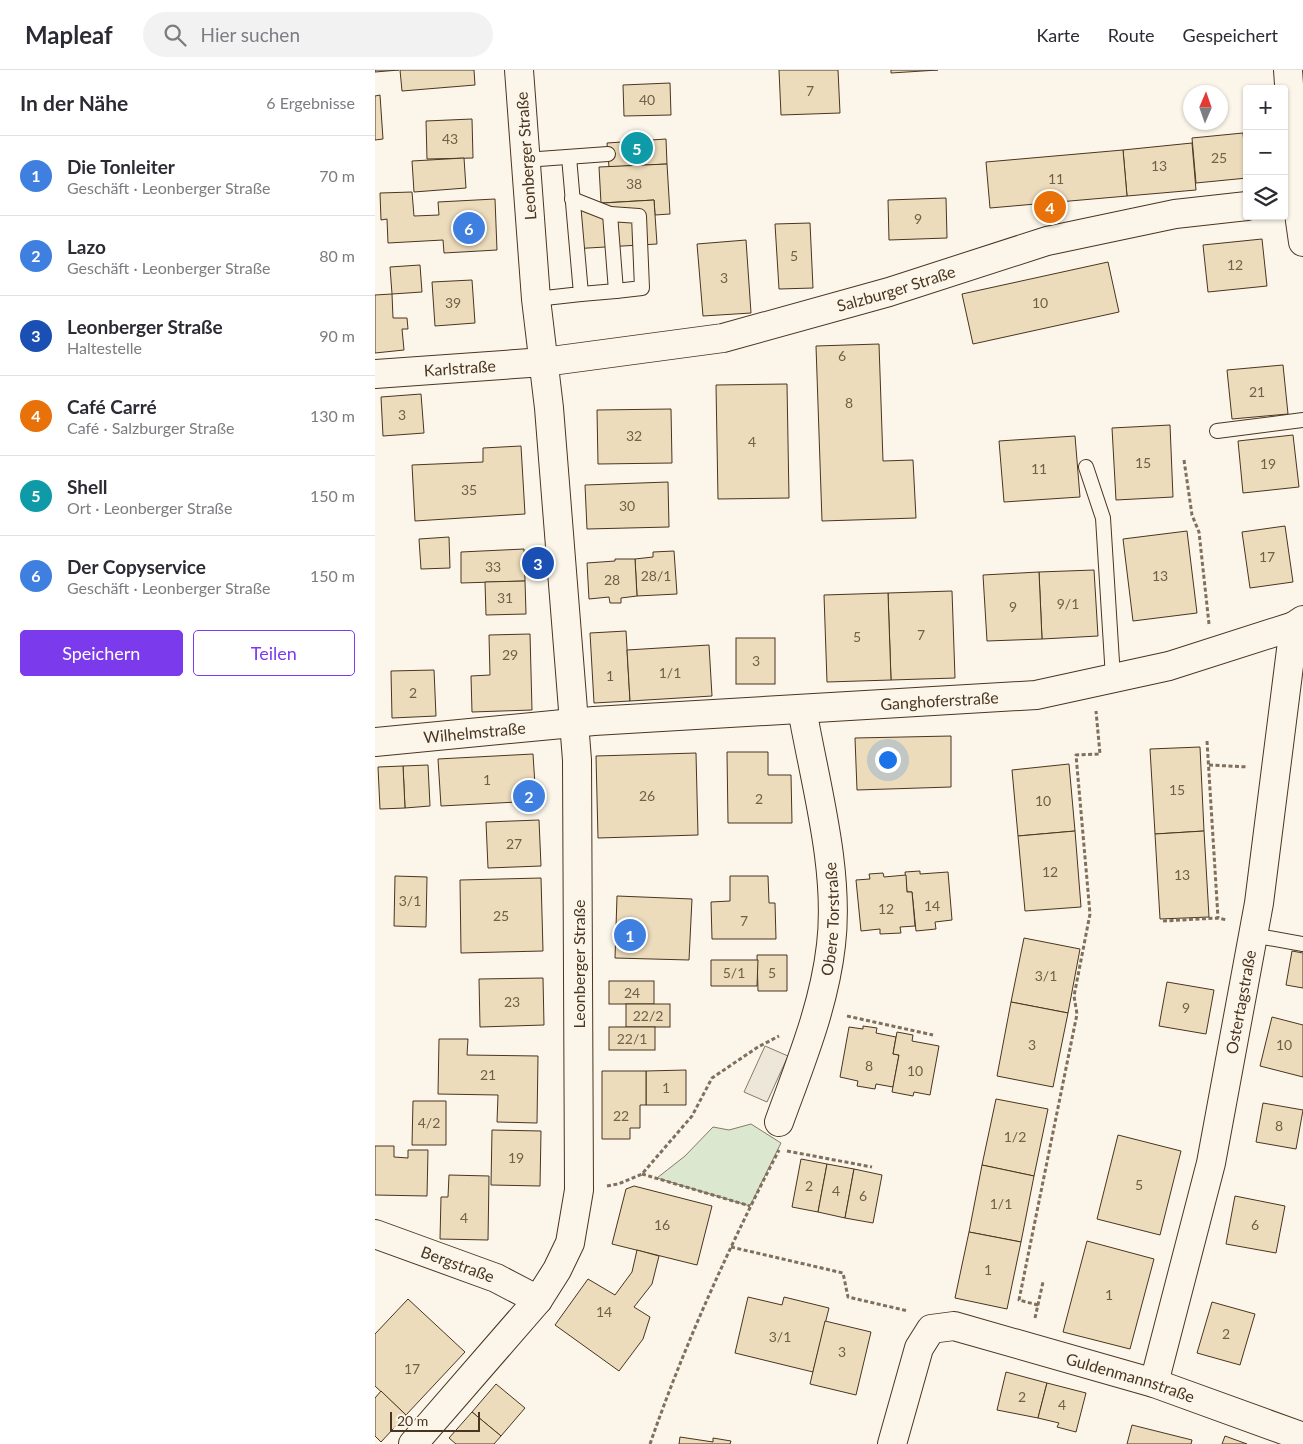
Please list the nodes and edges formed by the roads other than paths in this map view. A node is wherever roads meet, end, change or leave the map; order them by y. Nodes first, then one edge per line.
1 (519, 70) edge
2 (1288, 70) edge
3 (608, 154) dead end
4 (569, 157) junction
5 (525, 160) junction
6 (572, 199) junction
7 (1291, 201) edge
8 (1243, 206) edge
9 (611, 214) junction
10 (1303, 242) edge
11 (616, 291) junction
12 (581, 294) junction
13 (536, 298) junction
14 (544, 362) junction
15 (375, 374) edge
16 (1303, 420) edge
17 (1217, 432) dead end
18 (1086, 467) dead end
19 (1299, 623) edge
20 (1103, 681) junction
21 (802, 709) junction
22 (575, 722) junction
23 (375, 742) edge
24 (1253, 931) junction
25 (1303, 944) edge
26 (779, 1122) road end
27 (375, 1234) edge
28 (538, 1300) junction
29 (1154, 1383) junction
30 (1303, 1437) edge
31 (413, 1444) edge
32 (892, 1444) edge

1 - 5 street, Leonberger Straße
2 - 7 street
3 - 4 lane
4 - 5 lane
4 - 6 lane
5 - 13 street, Leonberger Straße
6 - 9 lane
6 - 12 lane
7 - 10 street
8 - 14 street, Salzburger Straße
9 - 11 lane
9 - 11 lane
11 - 12 lane
12 - 13 lane
13 - 14 street, Leonberger Straße
14 - 15 street, Karlstraße
14 - 22 street, Leonberger Straße
16 - 17 lane
18 - 20 lane
19 - 20 street, Ganghoferstraße
19 - 24 street, Ostertagstraße
20 - 21 street, Ganghoferstraße
21 - 22 street, Ganghoferstraße
21 - 26 street, Obere Torstraße
22 - 23 street, Wilhelmstraße
22 - 28 street, Leonberger Straße
24 - 25 lane
24 - 29 street, Ostertagstraße
27 - 28 street, Bergstraße
28 - 31 street, Leonberger Straße
29 - 30 street, Guldenmannstraße
29 - 32 street, Guldenmannstraße

